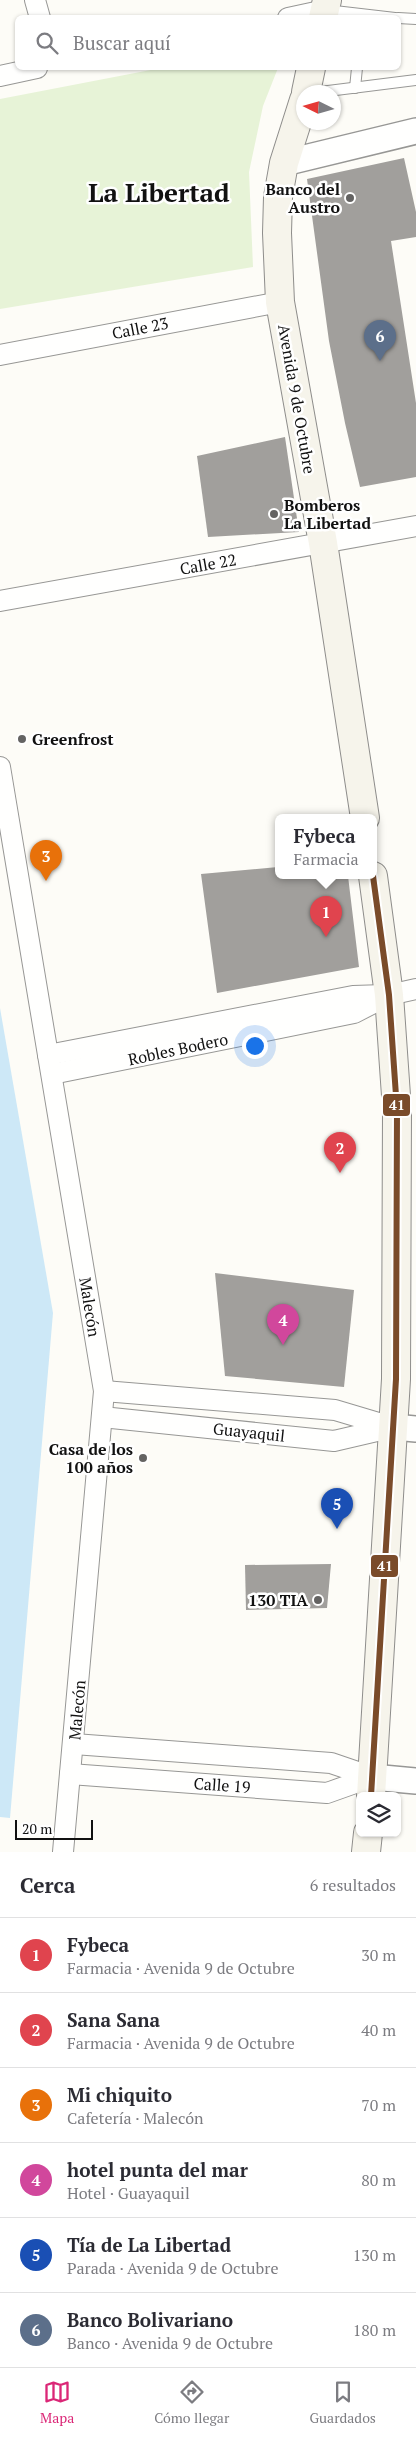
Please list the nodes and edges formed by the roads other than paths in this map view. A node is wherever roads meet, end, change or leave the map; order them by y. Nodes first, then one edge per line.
1 (35, 0) edge
2 (325, 9) edge
3 (39, 15) edge
4 (300, 15) edge
5 (356, 15) edge
6 (401, 18) edge
7 (416, 19) edge
8 (28, 70) edge
9 (311, 70) edge
10 (357, 70) edge
11 (0, 76) edge
12 (416, 80) edge
13 (307, 85) edge
14 (355, 88) junction
15 (341, 90) edge
16 (296, 125) edge
17 (416, 131) edge
18 (284, 163) junction
19 (280, 302) junction
20 (0, 355) edge
21 (416, 526) edge
22 (323, 543) junction
23 (0, 602) edge
24 (0, 767) edge
25 (364, 814) edge
26 (374, 879) edge
27 (416, 989) edge
28 (389, 995) junction
29 (50, 1065) junction
30 (104, 1391) junction
31 (102, 1417) junction
32 (405, 1428) edge
33 (74, 1744) junction
34 (70, 1774) junction
35 (389, 1783) edge
36 (368, 1837) edge
37 (64, 1852) edge
38 (366, 1852) edge

1 - 3 street
2 - 4 street
2 - 5 lane
6 - 7 lane
8 - 11 street
9 - 13 main road
10 - 14 lane
12 - 14 lane
14 - 15 lane
16 - 18 main road, Avenida 9 de Octubre
17 - 18 street
18 - 19 main road, Avenida 9 de Octubre
19 - 20 street, Calle 23
19 - 22 main road, Avenida 9 de Octubre
21 - 22 street, Calle 22
22 - 23 street, Calle 22
22 - 25 main road, Avenida 9 de Octubre
24 - 29 street, Malecón
26 - 28 main road
27 - 28 street, Robles Bodero
28 - 29 street, Robles Bodero
28 - 32 main road
29 - 30 street, Malecón
30 - 31 street, Malecón
30 - 32 street, Guayaquil
31 - 32 street, Guayaquil
31 - 33 street, Malecón
32 - 35 main road
33 - 34 street, Malecón
33 - 35 street, Calle 19
34 - 35 street, Calle 19
34 - 37 street, Malecón
36 - 38 main road

